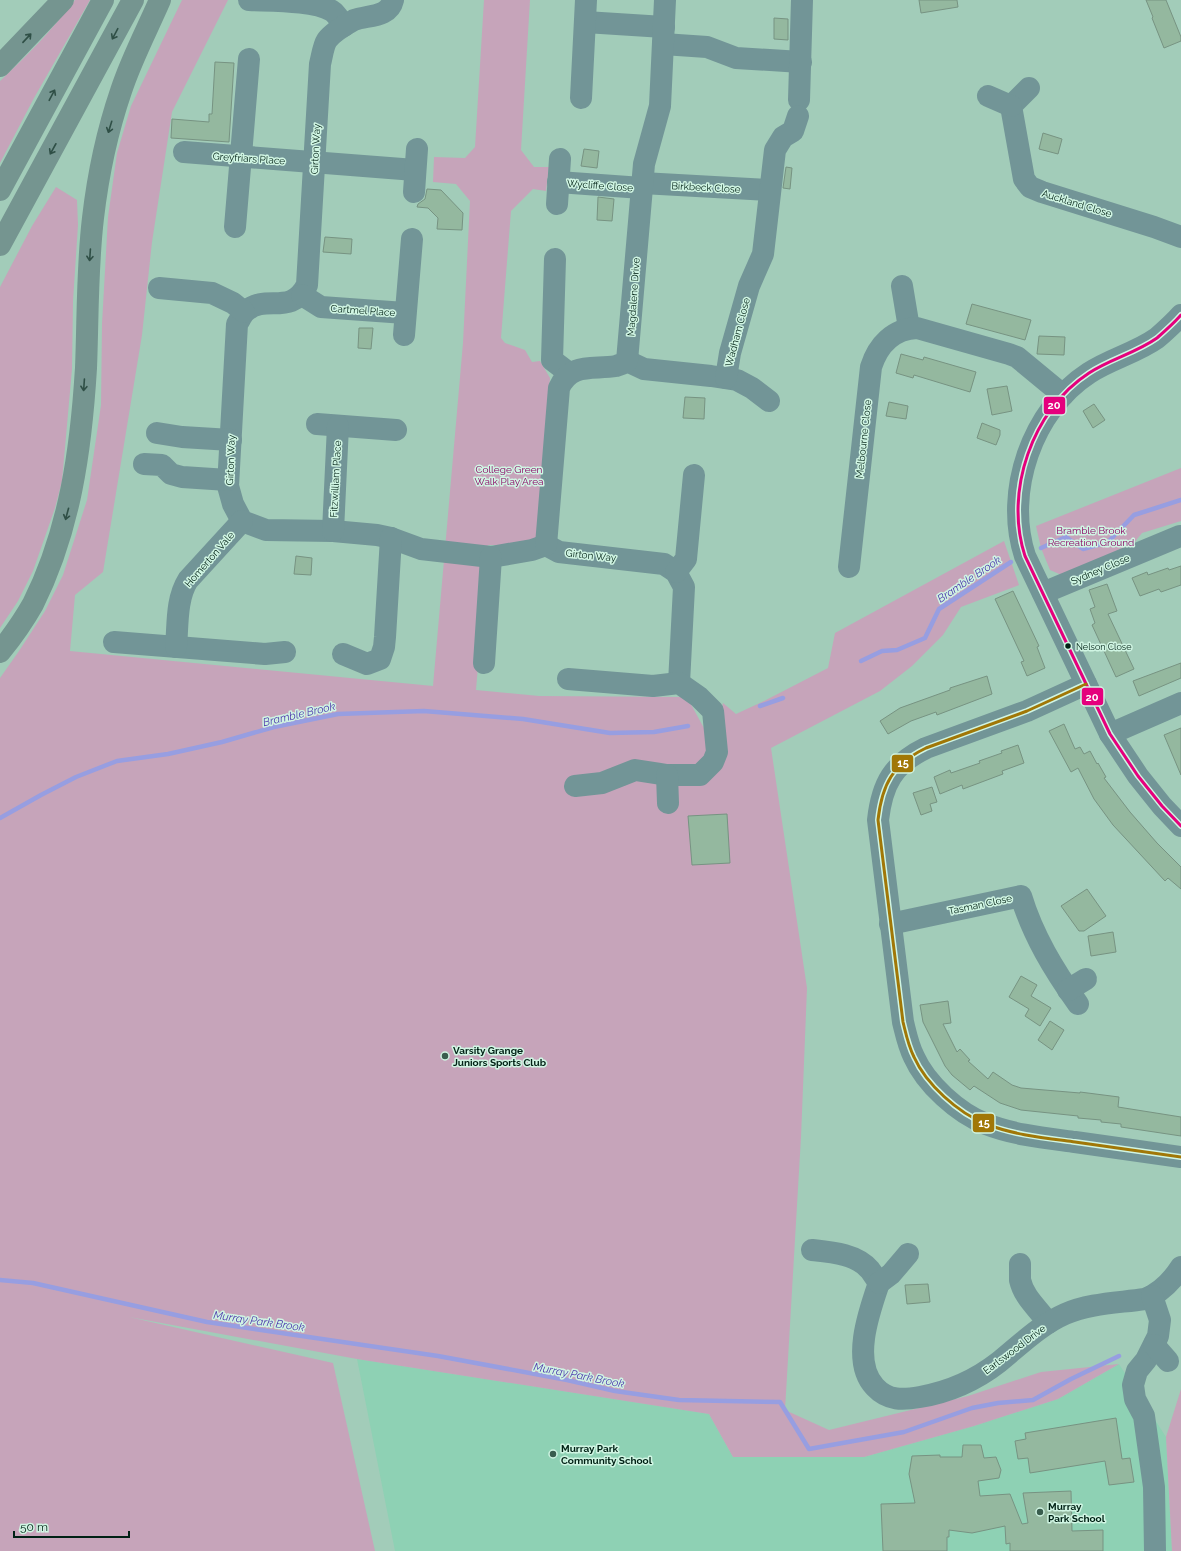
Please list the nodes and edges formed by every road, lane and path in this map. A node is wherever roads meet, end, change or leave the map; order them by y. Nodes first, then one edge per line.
1 (63, 0) edge
2 (103, 0) edge
3 (133, 0) edge
4 (160, 0) edge
5 (249, 0) edge
6 (392, 0) edge
7 (586, 0) edge
8 (666, 0) edge
9 (802, 10) edge
10 (585, 22) junction
11 (344, 26) junction
12 (663, 36) junction
13 (249, 59) dead end
14 (800, 62) junction
15 (0, 66) edge
16 (1029, 88) dead end
17 (988, 96) dead end
18 (581, 98) dead end
19 (1011, 106) junction
20 (184, 152) dead end
21 (241, 158) junction
22 (560, 159) dead end
23 (314, 163) junction
24 (771, 180) junction
25 (558, 182) junction
26 (642, 185) junction
27 (0, 190) edge
28 (414, 192) dead end
29 (557, 204) dead end
30 (235, 227) dead end
31 (1181, 237) edge
32 (412, 239) dead end
33 (0, 245) edge
34 (555, 259) dead end
35 (902, 286) dead end
36 (159, 288) dead end
37 (302, 295) junction
38 (244, 312) junction
39 (405, 313) junction
40 (1181, 315) edge
41 (909, 328) junction
42 (404, 335) dead end
43 (627, 361) junction
44 (569, 374) junction
45 (726, 378) junction
46 (1063, 395) junction
47 (769, 401) dead end
48 (396, 430) dead end
49 (157, 432) dead end
50 (231, 440) junction
51 (144, 464) dead end
52 (694, 475) dead end
53 (228, 480) junction
54 (242, 521) junction
55 (333, 531) junction
56 (1180, 536) dead end
57 (391, 538) junction
58 (546, 545) junction
59 (855, 556) dead end
60 (490, 557) junction
61 (676, 572) junction
62 (1043, 593) junction
63 (114, 642) dead end
64 (176, 647) junction
65 (0, 652) edge
66 (285, 652) dead end
67 (343, 654) dead end
68 (484, 663) dead end
69 (568, 679) dead end
70 (679, 683) junction
71 (1086, 684) junction
72 (1181, 703) edge
73 (1110, 734) junction
74 (667, 775) junction
75 (575, 786) dead end
76 (668, 802) dead end
77 (1181, 826) edge
78 (890, 924) junction
79 (1077, 991) dead end
80 (1181, 1157) edge
81 (812, 1250) dead end
82 (908, 1254) dead end
83 (1020, 1264) dead end
84 (1181, 1267) edge
85 (879, 1283) junction
86 (1152, 1296) junction
87 (1048, 1323) junction
88 (1154, 1345) junction
89 (1168, 1361) dead end
90 (1154, 1551) edge

15 -> 1 highway
27 -> 2 highway
3 -> 33 highway
4 -> 65 highway
5 - 11 street
6 - 11 street, Girton Way
7 - 10 street
8 - 12 street, Magdalene Drive
9 - 14 street
10 - 12 street
10 - 18 street
11 - 23 street, Girton Way
12 - 14 street
12 - 26 street, Magdalene Drive
13 - 21 street
14 - 24 street
16 - 19 street
17 - 19 street
19 - 31 street, Auckland Close
20 - 21 street, Greyfriars Place
21 - 23 street, Greyfriars Place
21 - 30 street
22 - 25 street, Wycliffe Close
23 - 28 street, Greyfriars Place
23 - 37 street, Girton Way
24 - 26 street, Birkbeck Close
24 - 45 street, Wadham Close
25 - 26 street, Wycliffe Close
25 - 29 street, Wycliffe Close
26 - 43 street, Magdalene Drive
32 - 39 street
34 - 44 street
35 - 41 street
36 - 38 street
37 - 38 street
37 - 39 street, Cartmel Place
38 - 50 street, Girton Way
39 - 42 street
40 - 46 street
41 - 46 street
41 - 59 street, Melbourne Close
43 - 44 street
43 - 45 street, Wadham Close
44 - 58 street
45 - 47 street, Wadham Close
46 - 62 street
48 - 55 street, Fitzwilliam Place
49 - 50 street
50 - 53 street, Girton Way
51 - 53 street
52 - 61 street
53 - 54 street, Girton Way
54 - 55 street
54 - 64 street, Homerton Vale
55 - 57 street
56 - 62 street, Sydney Close
57 - 60 street
57 - 67 street
58 - 60 street
58 - 61 street, Girton Way
60 - 68 street
61 - 70 street
62 - 71 street
63 - 64 street
64 - 66 street
69 - 70 street
70 - 74 street
71 - 73 street
71 - 78 street
72 - 73 street
73 - 77 street
74 - 75 street
74 - 76 street
78 - 79 street, Tasman Close
78 - 80 street
81 - 85 street
82 - 85 street
83 - 87 street
84 - 86 street, Earlswood Drive
85 - 87 street, Earlswood Drive
86 - 87 street, Earlswood Drive
86 - 88 street
88 - 89 street
88 - 90 street

